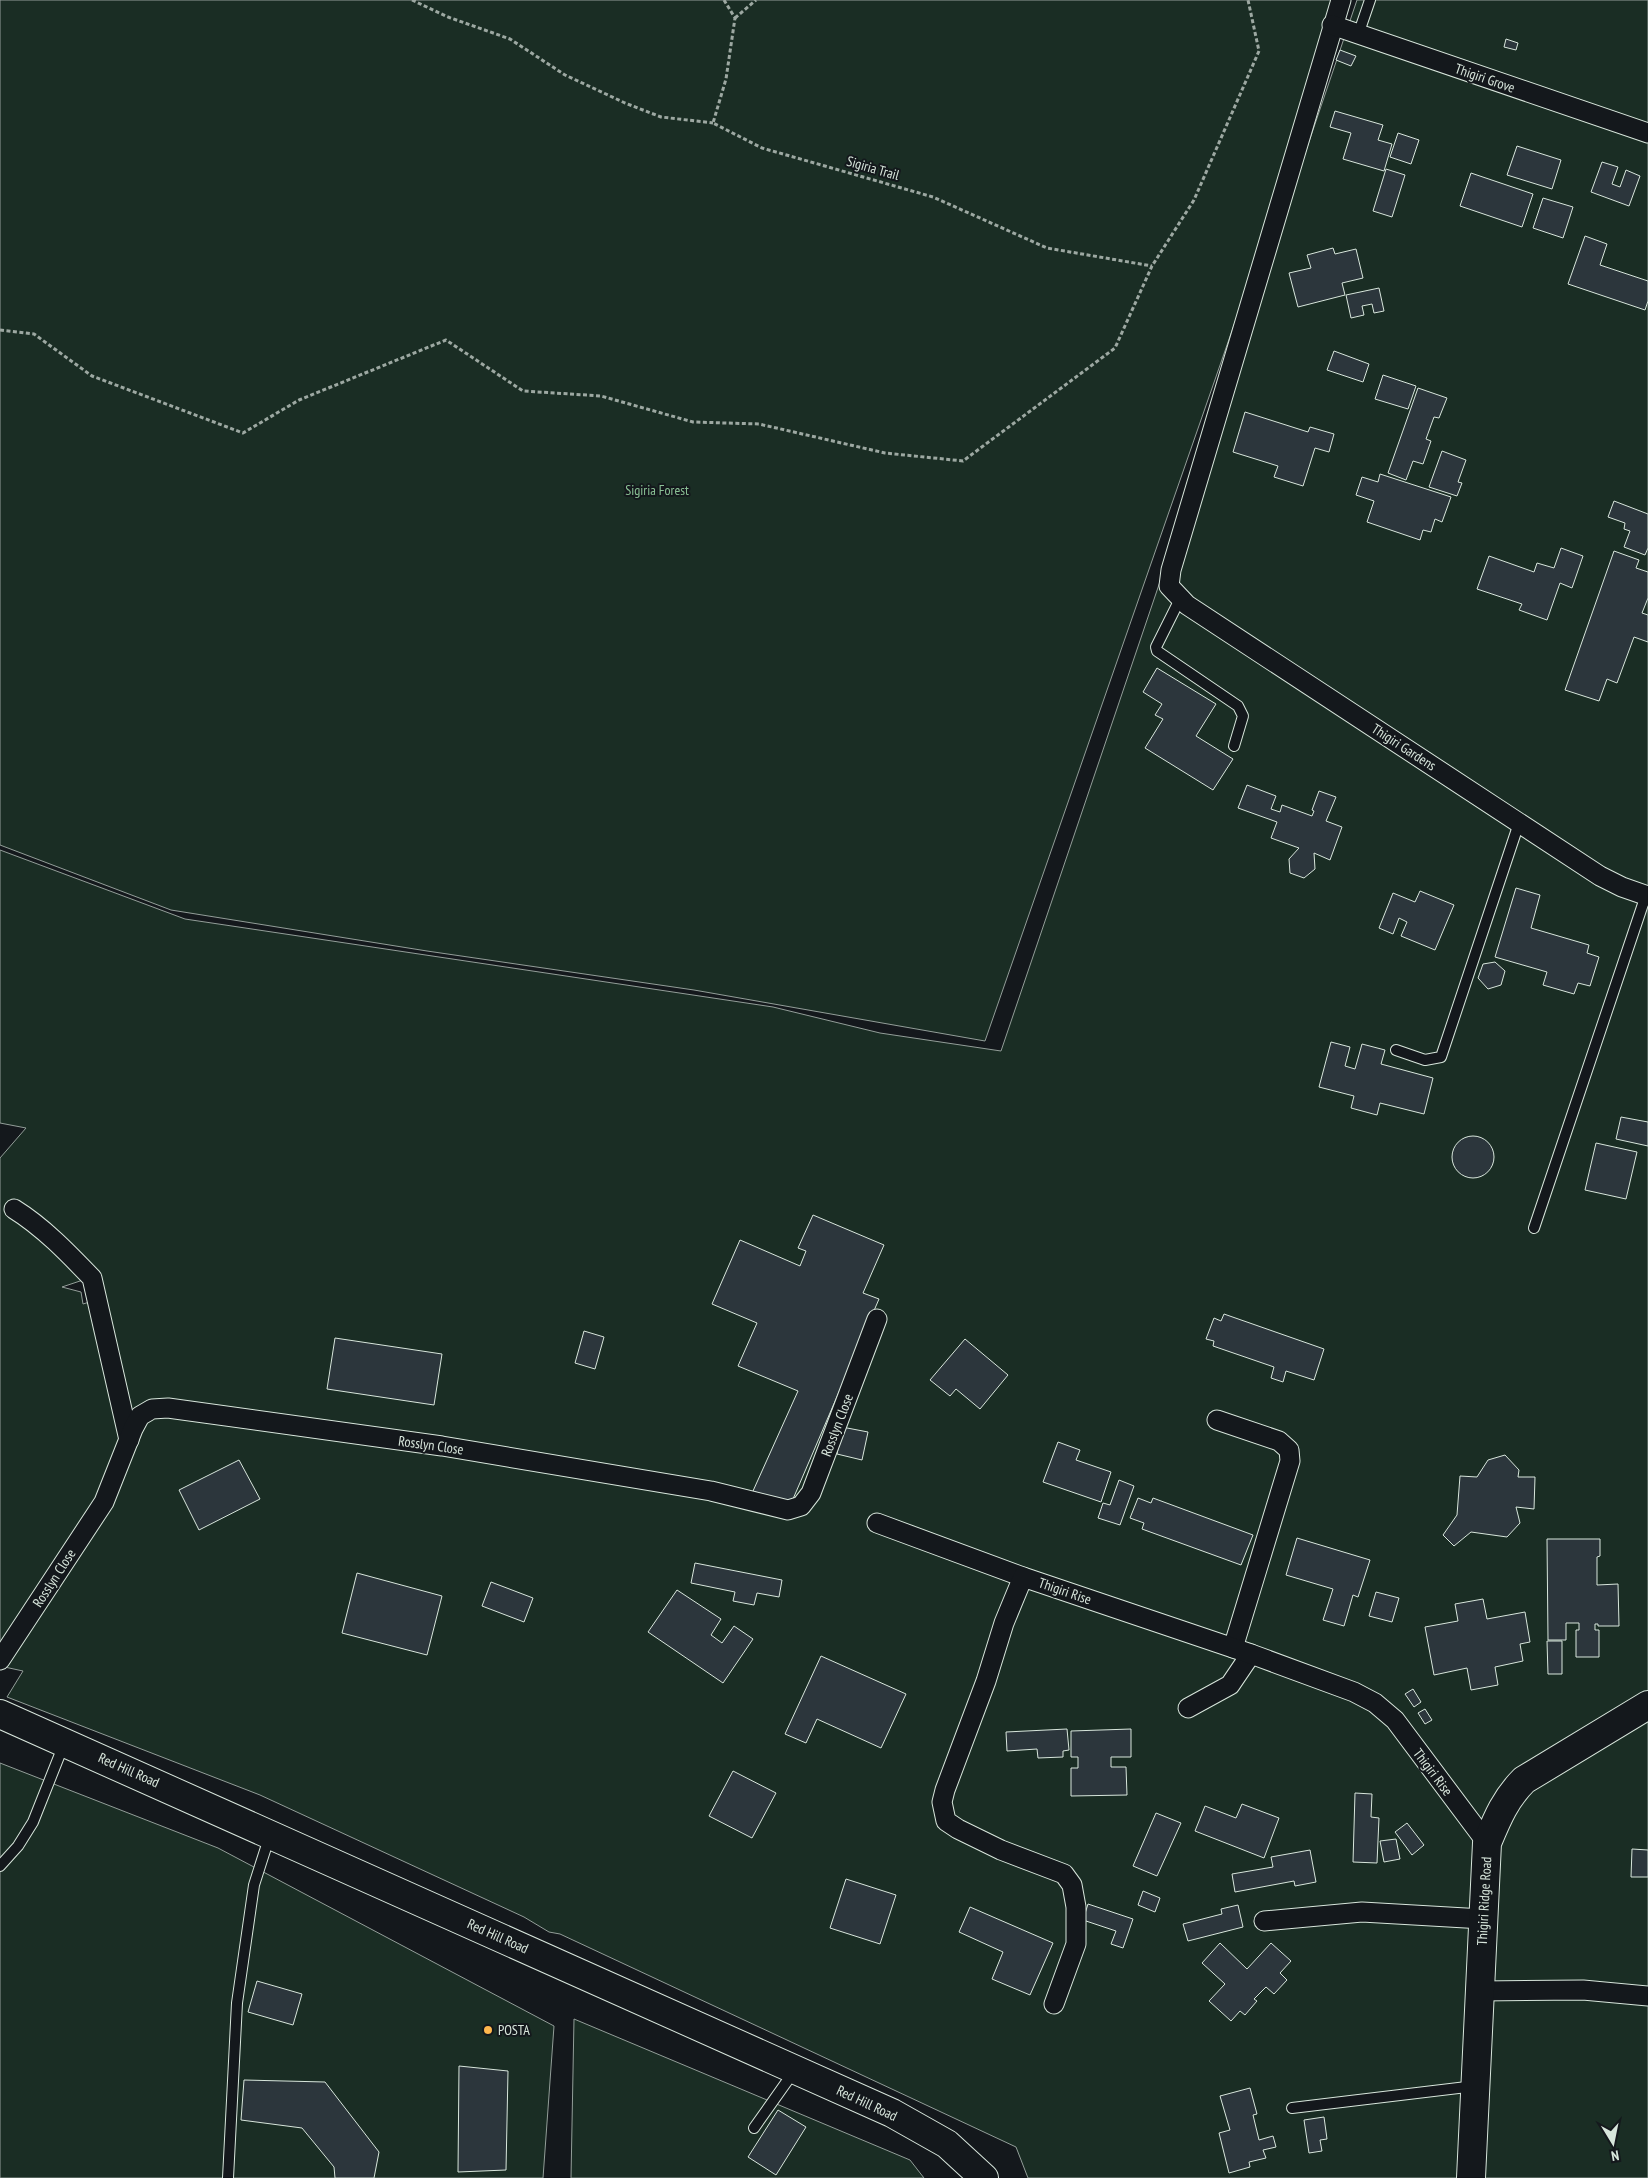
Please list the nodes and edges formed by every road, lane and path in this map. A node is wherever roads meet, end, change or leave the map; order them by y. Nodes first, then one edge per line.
1 (412, 0) edge
2 (724, 0) edge
3 (756, 0) edge
4 (1248, 0) edge
5 (1341, 0) edge
6 (1370, 0) edge
7 (421, 2) edge
8 (735, 18) junction
9 (1332, 25) junction
10 (1358, 35) junction
11 (713, 123) junction
12 (1648, 133) edge
13 (1152, 266) junction
14 (0, 330) edge
15 (1175, 592) junction
16 (1234, 746) dead end
17 (1519, 823) junction
18 (1647, 896) edge
19 (1396, 1050) dead end
20 (14, 1209) dead end
21 (1534, 1228) dead end
22 (877, 1319) dead end
23 (1217, 1420) dead end
24 (129, 1440) junction
25 (878, 1523) dead end
26 (1023, 1577) junction
27 (1233, 1648) junction
28 (1251, 1654) junction
29 (0, 1660) edge
30 (1648, 1705) edge
31 (1188, 1708) dead end
32 (0, 1714) edge
33 (65, 1741) junction
34 (270, 1834) junction
35 (1487, 1843) junction
36 (0, 1866) edge
37 (1483, 1919) junction
38 (1264, 1921) dead end
39 (1480, 1991) junction
40 (1648, 1996) edge
41 (1054, 2004) dead end
42 (795, 2070) junction
43 (1476, 2085) junction
44 (1292, 2108) dead end
45 (754, 2128) dead end
46 (228, 2178) edge
47 (984, 2178) edge
48 (1471, 2178) edge

1 - 7 path
2 - 8 path
3 - 8 path
4 - 13 path
5 - 9 street
6 - 10 lane
7 - 11 path
8 - 11 path
9 - 10 street, Thigiri Grove
9 - 15 street
10 - 12 street, Thigiri Grove
11 - 13 path, Sigiria Trail
13 - 14 path
15 - 16 lane
15 - 17 street, Thigiri Gardens
17 - 18 street, Thigiri Gardens
17 - 19 lane
18 - 21 lane
20 - 24 street
22 - 24 street, Rosslyn Close
23 - 27 street
24 - 29 street, Rosslyn Close
25 - 26 street
26 - 27 street, Thigiri Rise
26 - 41 street, Thigiri Rise
27 - 28 street, Thigiri Rise
28 - 31 street
28 - 35 street, Thigiri Rise
30 - 35 main road, Thigiri Ridge Road
32 - 33 main road, Red Hill Road
33 - 34 main road, Red Hill Road
33 - 36 lane
34 - 42 main road, Red Hill Road
34 - 46 lane
35 - 37 main road, Thigiri Ridge Road
37 - 38 street
37 - 39 main road, Thigiri Ridge Road
39 - 40 street
39 - 43 main road, Thigiri Ridge Road
42 - 45 lane
42 - 47 main road, Red Hill Road
43 - 44 lane
43 - 48 main road, Thigiri Ridge Road

